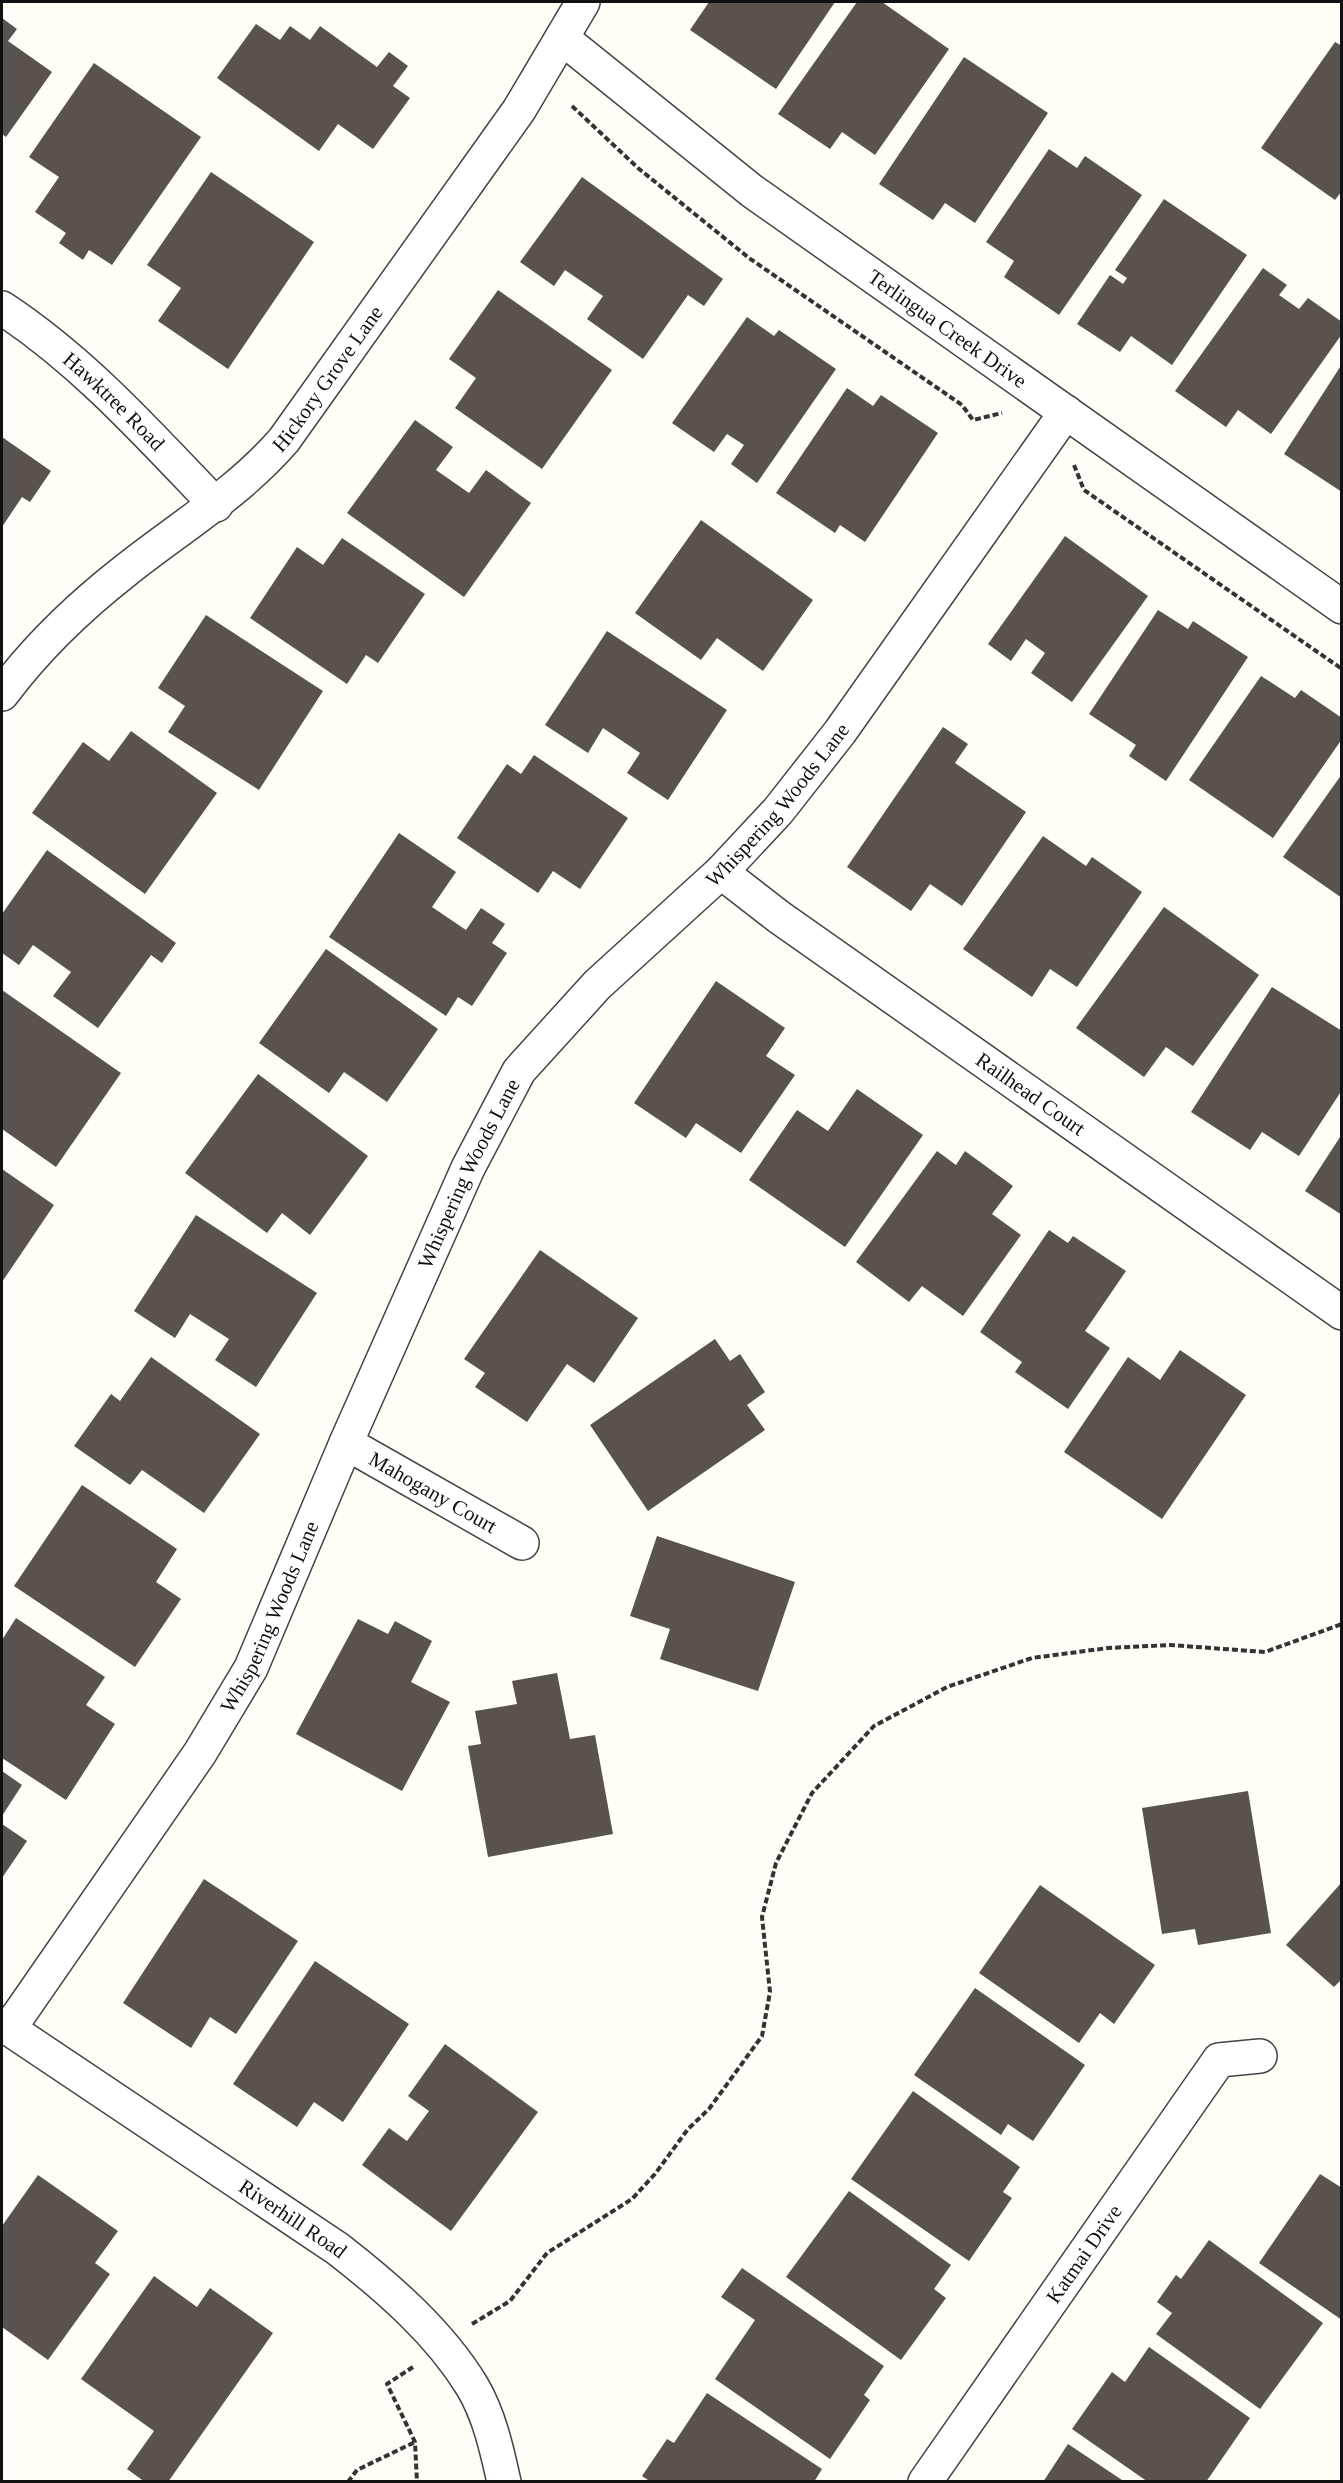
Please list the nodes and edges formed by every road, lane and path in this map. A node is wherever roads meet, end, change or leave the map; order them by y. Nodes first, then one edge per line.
1 (583, 2) edge
2 (562, 38) junction
3 (572, 106) dead end
4 (2, 308) edge
5 (1066, 412) junction
6 (1002, 413) dead end
7 (1072, 462) dead end
8 (216, 504) junction
9 (1341, 607) edge
10 (1341, 669) edge
11 (2, 694) edge
12 (721, 872) junction
13 (1341, 1313) edge
14 (346, 1443) junction
15 (522, 1543) dead end
16 (1341, 1624) edge
17 (5, 2026) edge
18 (1260, 2056) dead end
19 (476, 2322) dead end
20 (348, 2481) edge
21 (417, 2481) edge
22 (504, 2481) edge
23 (925, 2481) edge

1 - 2 street, Hickory Grove Lane
2 - 5 street, Terlingua Creek Drive
2 - 8 street, Hickory Grove Lane
3 - 6 path
4 - 8 street, Hawktree Road
5 - 9 street, Terlingua Creek Drive
5 - 12 street, Whispering Woods Lane
7 - 10 path
8 - 11 street, Hickory Grove Lane
12 - 13 street, Railhead Court
12 - 14 street, Whispering Woods Lane
14 - 15 street, Mahogany Court
14 - 17 street, Whispering Woods Lane
16 - 19 path
17 - 22 street, Riverhill Road
18 - 23 street, Katmai Drive
20 - 21 path

